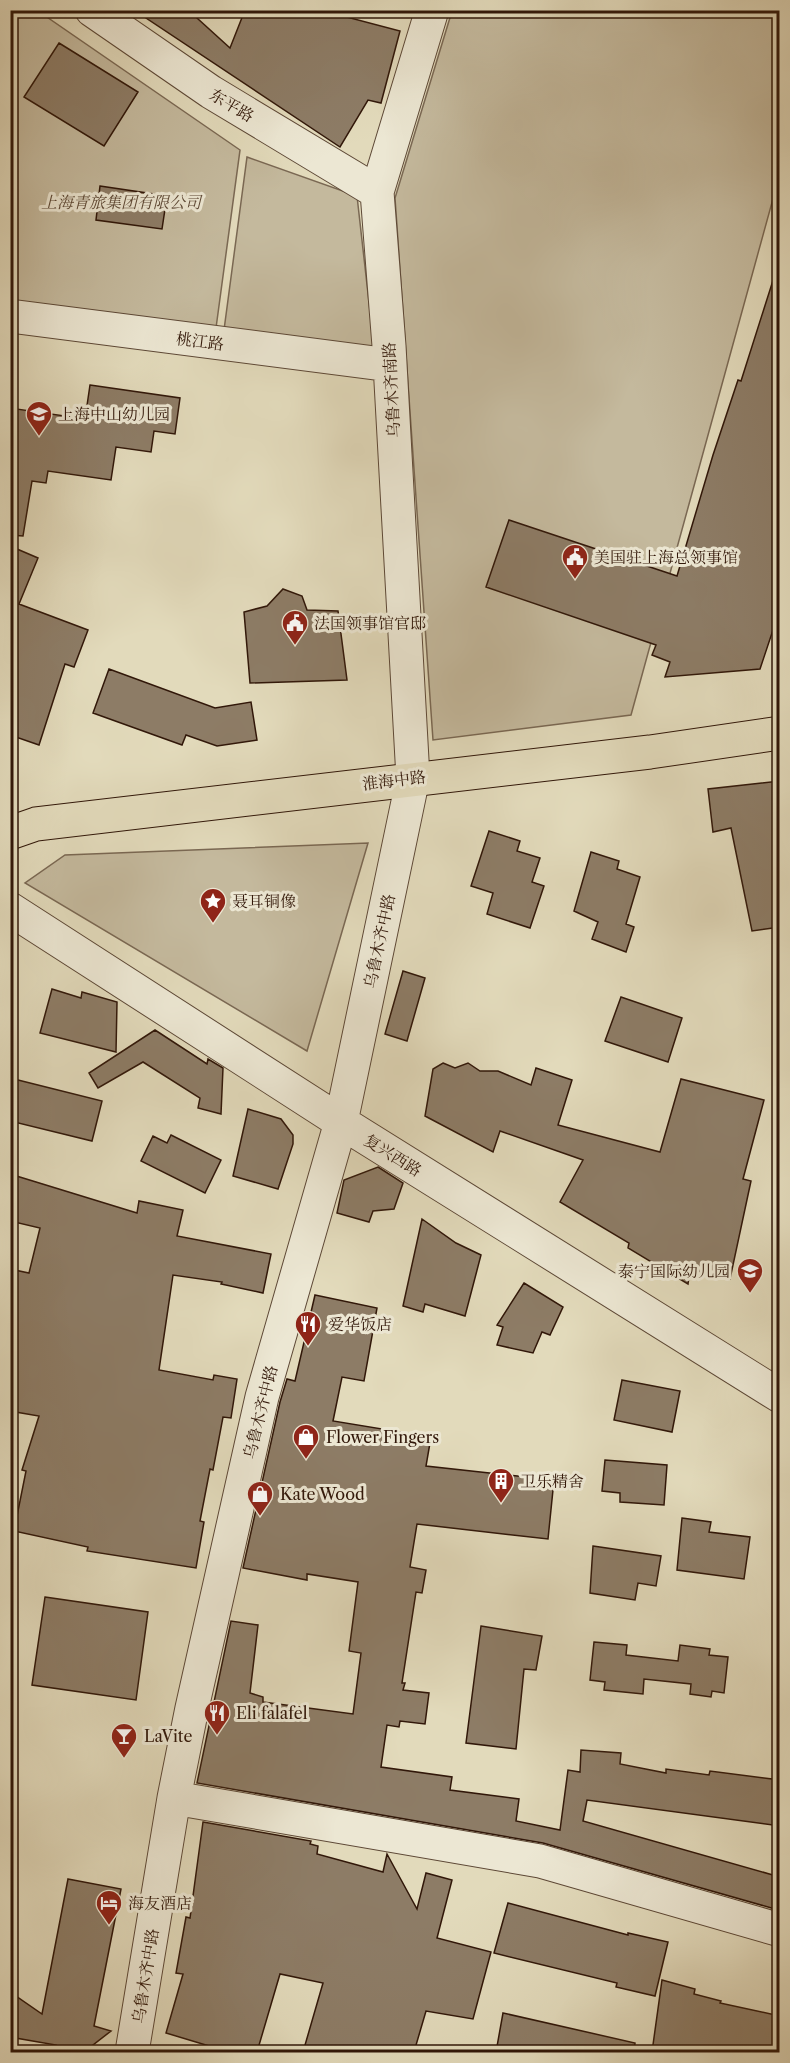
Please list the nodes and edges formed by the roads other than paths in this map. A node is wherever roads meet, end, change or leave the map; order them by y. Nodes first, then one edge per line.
1 (92, 10) edge
2 (432, 10) edge
3 (377, 192) junction
4 (10, 316) edge
5 (390, 366) junction
6 (780, 733) edge
7 (413, 778) junction
8 (10, 833) edge
9 (10, 909) edge
10 (341, 1122) junction
11 (780, 1396) edge
12 (174, 1798) junction
13 (780, 1930) edge
14 (132, 2052) edge

1 - 3 street, 东平路
2 - 3 street, 乌鲁木齐南路
3 - 5 street, 乌鲁木齐南路
4 - 5 street, 桃江路
5 - 7 street, 乌鲁木齐南路
6 - 7 main road, 淮海中路
7 - 8 main road, 淮海中路
7 - 10 street, 乌鲁木齐中路
9 - 10 street, 复兴西路
10 - 11 street, 复兴西路
10 - 12 street, 乌鲁木齐中路
12 - 13 street
12 - 14 street, 乌鲁木齐中路

